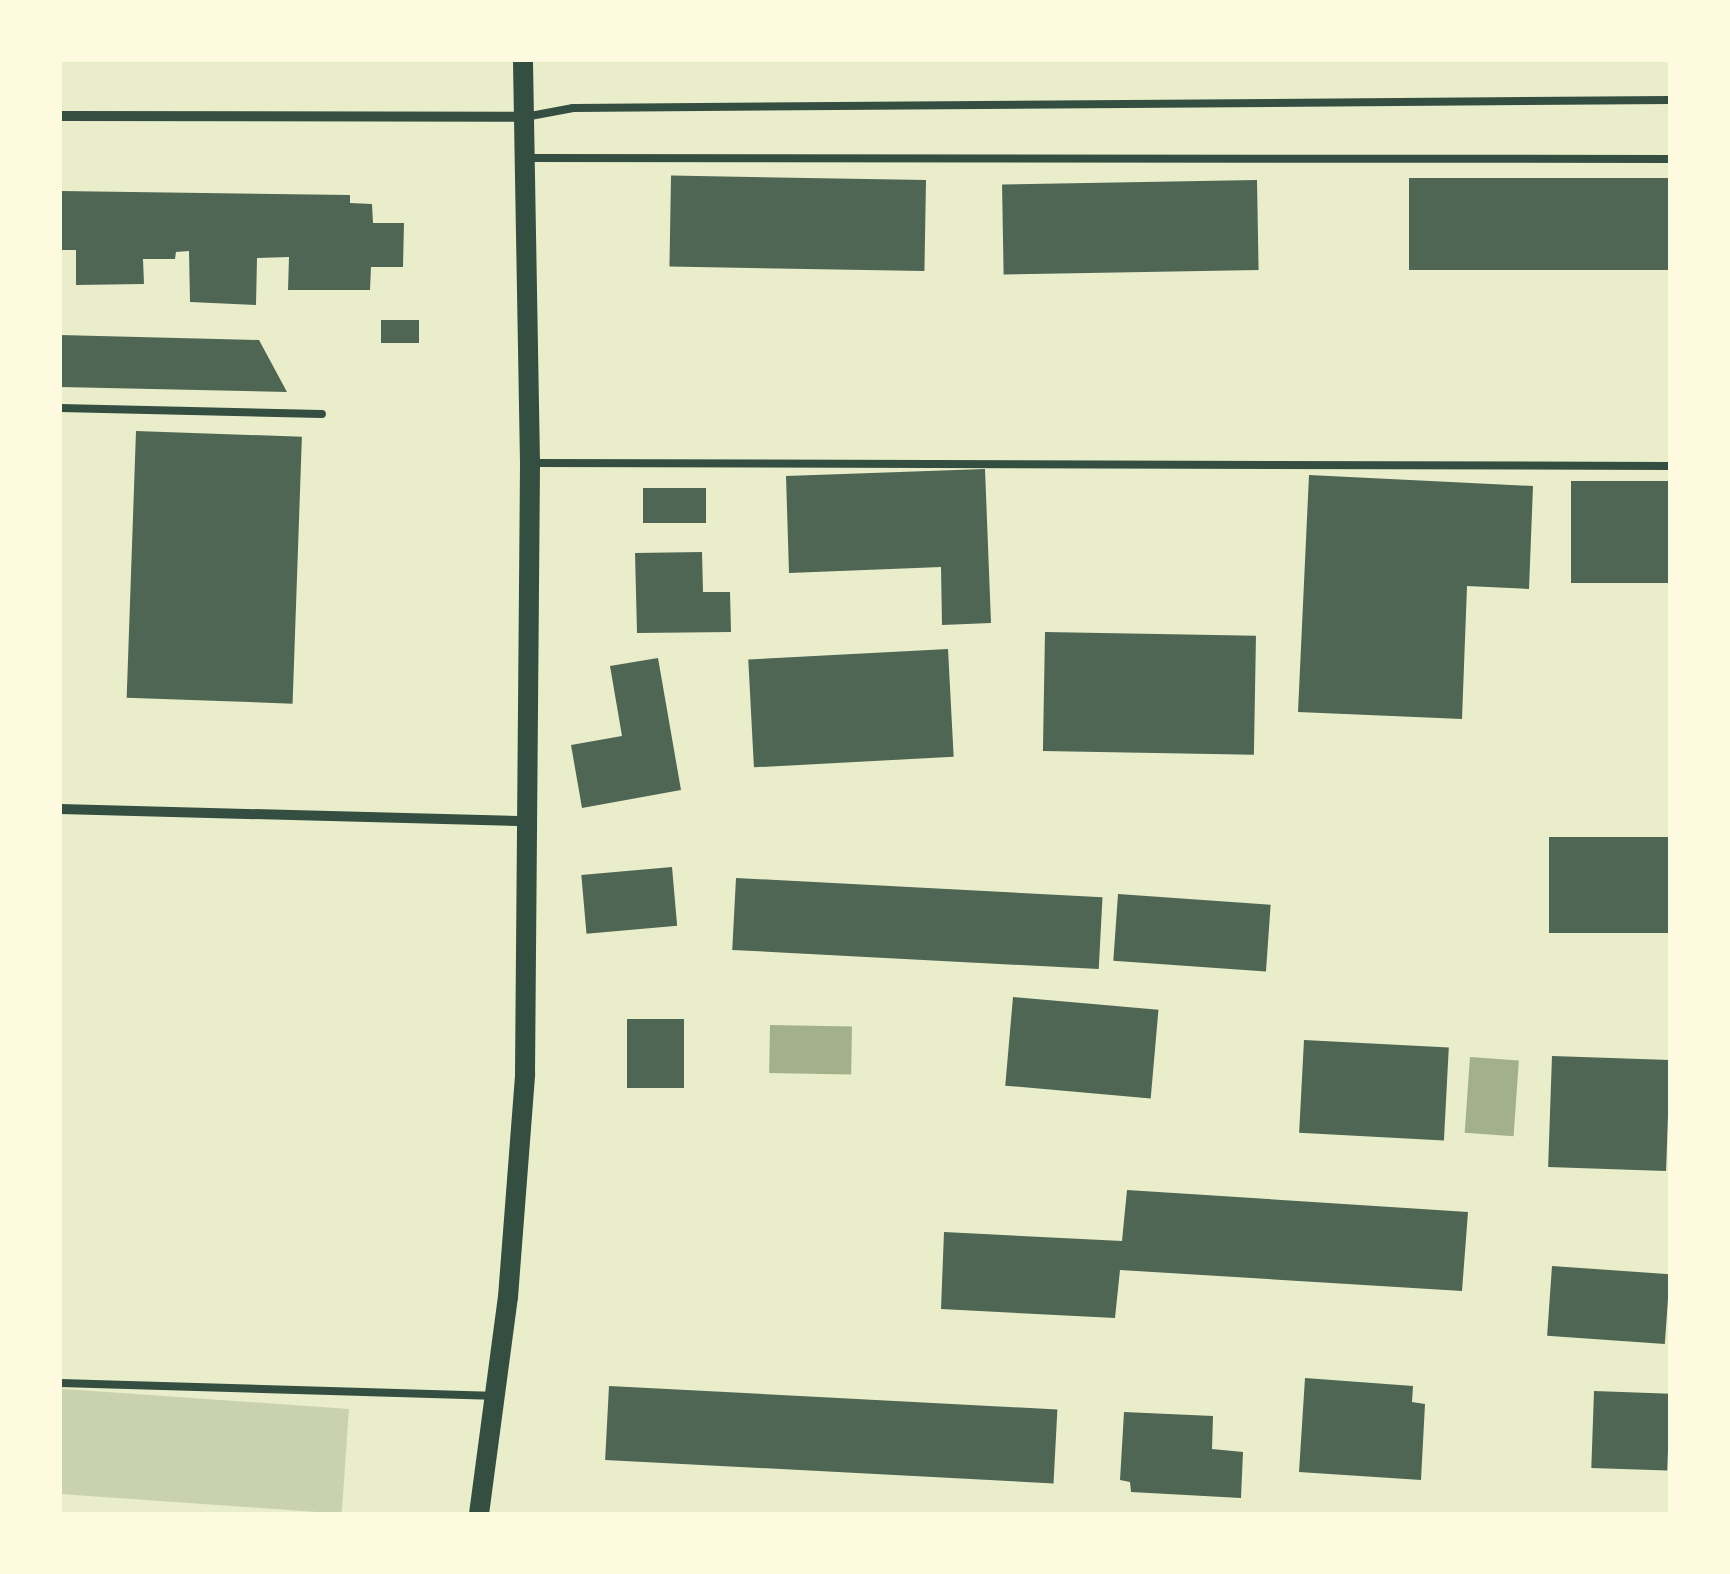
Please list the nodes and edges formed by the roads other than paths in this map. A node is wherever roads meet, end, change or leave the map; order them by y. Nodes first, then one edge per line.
1 (523, 60) edge
2 (1670, 100) edge
3 (60, 116) edge
4 (525, 116) junction
5 (525, 158) junction
6 (1670, 159) edge
7 (60, 408) edge
8 (322, 414) dead end
9 (530, 463) junction
10 (1670, 466) edge
11 (60, 809) edge
12 (530, 821) junction
13 (60, 1383) edge
14 (496, 1396) junction
15 (479, 1514) edge

1 - 4 main road
2 - 4 lane
3 - 4 street
4 - 5 main road
5 - 6 lane
5 - 9 main road
7 - 8 lane
9 - 10 lane
9 - 12 main road
11 - 12 street
12 - 14 main road
13 - 14 lane
14 - 15 main road

